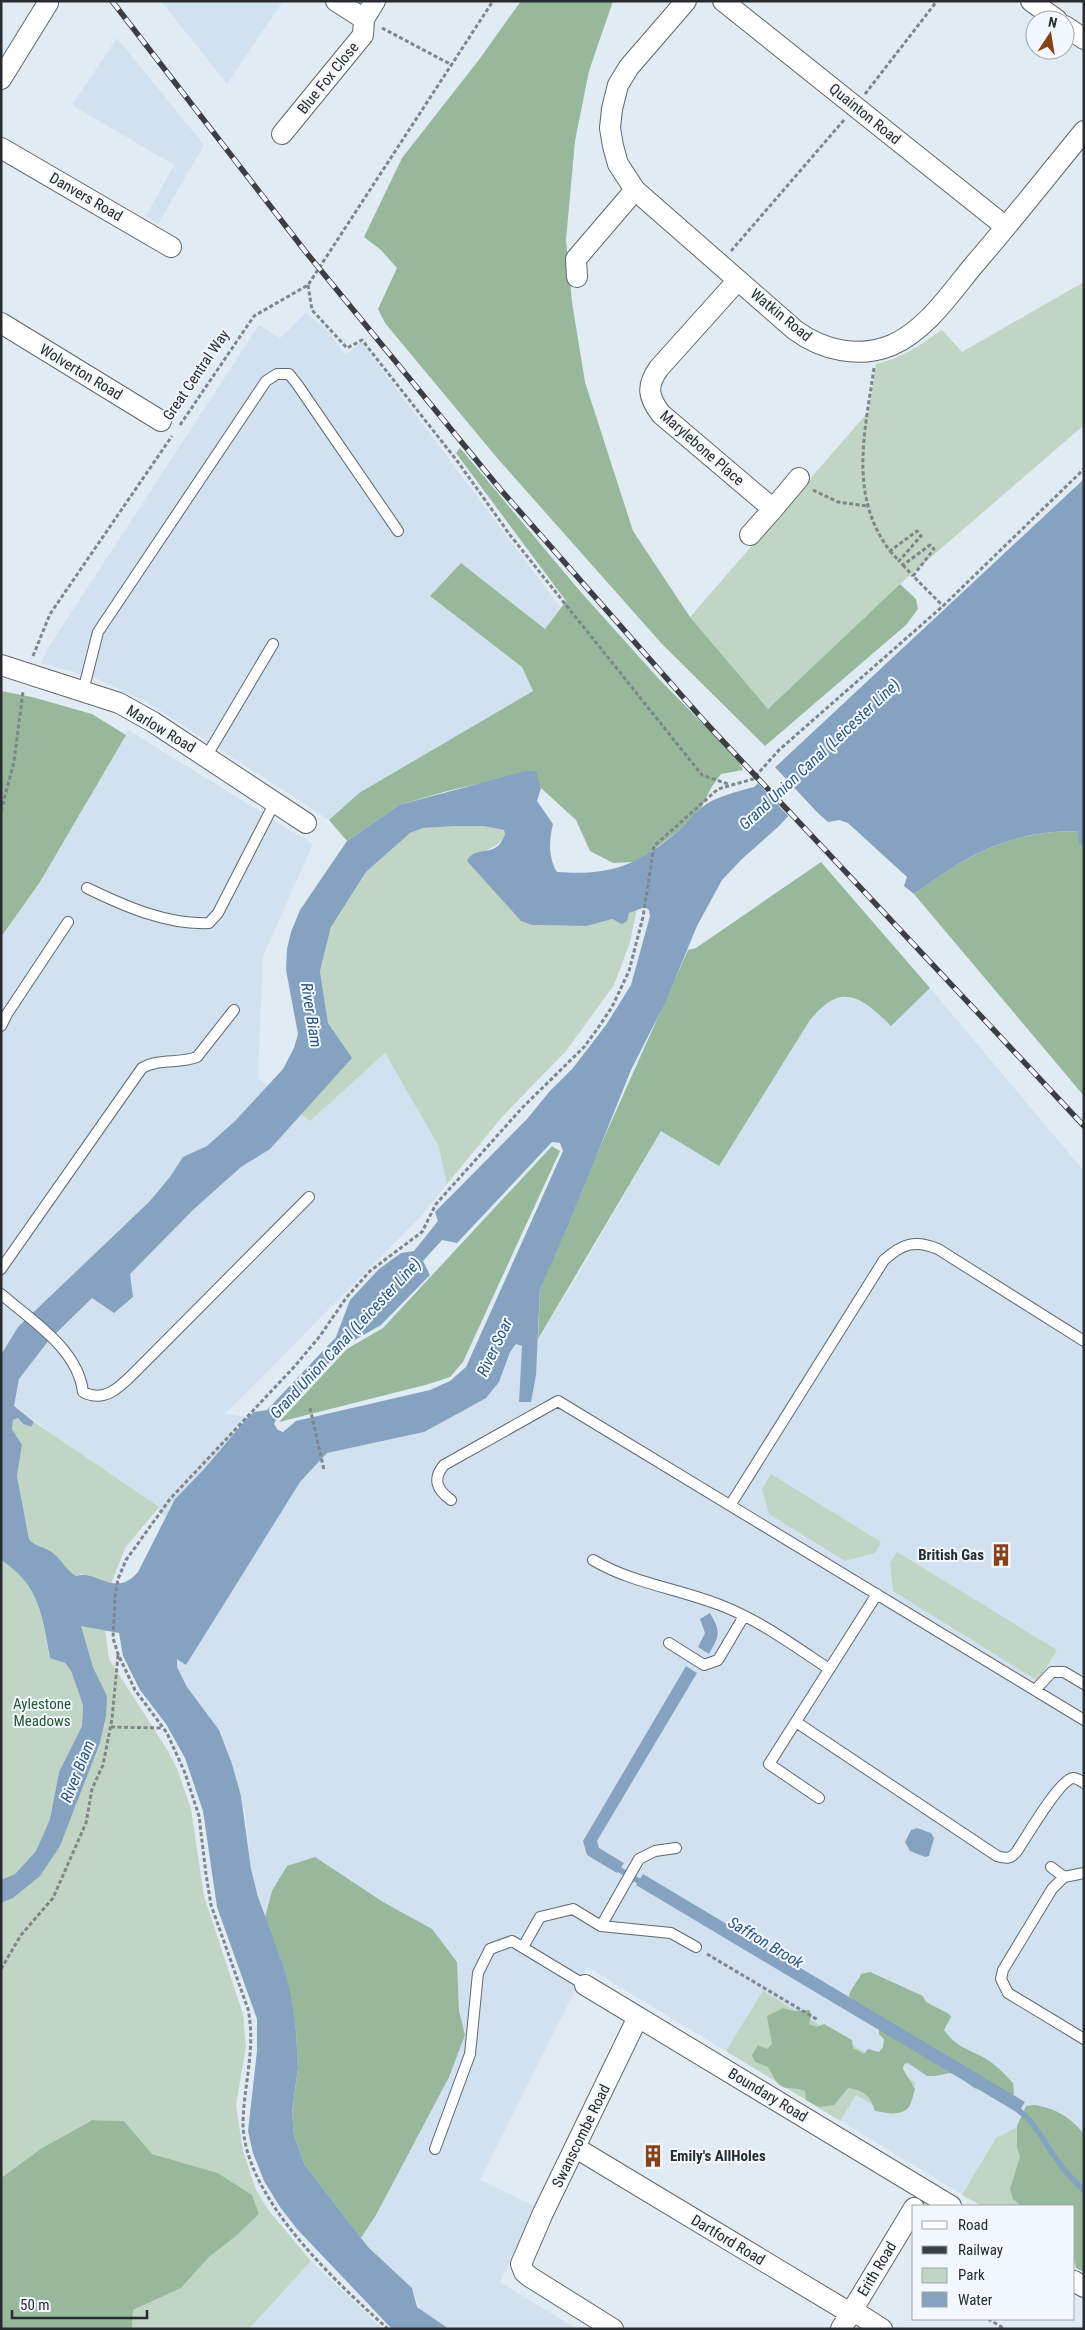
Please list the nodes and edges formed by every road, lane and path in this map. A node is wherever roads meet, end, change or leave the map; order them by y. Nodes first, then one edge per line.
1 (336, 1) edge
2 (375, 1) edge
3 (493, 1) edge
4 (686, 1) edge
5 (723, 1) edge
6 (937, 1) edge
7 (1031, 1) edge
8 (47, 2) edge
9 (1043, 10) edge
10 (364, 19) junction
11 (452, 65) junction
12 (1, 80) edge
13 (855, 107) junction
14 (1084, 130) edge
15 (282, 134) dead end
16 (1, 148) edge
17 (635, 190) junction
18 (1006, 227) junction
19 (171, 247) dead end
20 (720, 263) junction
21 (577, 277) dead end
22 (738, 280) junction
23 (308, 285) junction
24 (1, 323) edge
25 (876, 350) junction
26 (161, 420) dead end
27 (1084, 469) edge
28 (799, 478) joint
29 (867, 506) junction
30 (773, 509) junction
31 (398, 531) dead end
32 (750, 535) dead end
33 (890, 551) junction
34 (899, 561) junction
35 (902, 565) junction
36 (913, 576) junction
37 (943, 606) junction
38 (274, 644) dead end
39 (1, 665) edge
40 (26, 675) junction
41 (83, 691) junction
42 (206, 757) junction
43 (729, 784) junction
44 (275, 802) junction
45 (1, 811) edge
46 (306, 823) dead end
47 (87, 888) dead end
48 (68, 922) dead end
49 (234, 1010) dead end
50 (1, 1026) edge
51 (309, 1197) dead end
52 (1, 1269) edge
53 (1, 1294) edge
54 (1084, 1340) edge
55 (310, 1408) dead end
56 (324, 1470) dead end
57 (451, 1500) dead end
58 (730, 1504) junction
59 (592, 1560) dead end
60 (877, 1594) junction
61 (744, 1616) junction
62 (670, 1643) dead end
63 (118, 1654) junction
64 (830, 1669) junction
65 (1084, 1684) edge
66 (1036, 1690) junction
67 (1084, 1720) edge
68 (796, 1722) junction
69 (111, 1727) junction
70 (163, 1728) junction
71 (1084, 1783) edge
72 (819, 1798) dead end
73 (676, 1848) dead end
74 (1051, 1867) dead end
75 (1084, 1873) edge
76 (1064, 1877) junction
77 (601, 1926) junction
78 (523, 1947) junction
79 (696, 1947) joint
80 (1, 1969) edge
81 (585, 1985) joint
82 (638, 2017) junction
83 (818, 2020) dead end
84 (1084, 2039) edge
85 (435, 2148) dead end
86 (576, 2148) junction
87 (918, 2202) edge
88 (943, 2205) edge
89 (912, 2212) edge
90 (990, 2320) edge
91 (846, 2321) edge
92 (388, 2329) edge
93 (614, 2329) edge
94 (882, 2329) edge
95 (1005, 2329) edge

1 - 10 street
2 - 10 street, Blue Fox Close
3 - 11 path, Great Central Way
4 - 17 street, Watkin Road
5 - 13 street, Quainton Road
6 - 13 path
7 - 9 street
8 - 12 street
10 - 11 path
10 - 15 street, Blue Fox Close
11 - 23 path, Great Central Way
13 - 18 street, Quainton Road
13 - 20 path
14 - 18 street, Watkin Road
16 - 19 street, Danvers Road
17 - 20 street, Watkin Road
17 - 21 street
18 - 25 street, Watkin Road
20 - 22 street, Watkin Road
22 - 25 street, Watkin Road
22 - 30 street, Marylebone Place
23 - 40 path, Great Central Way
23 - 43 path
24 - 26 street, Wolverton Road
25 - 29 path
27 - 37 path
28 - 29 path
28 - 30 street
29 - 33 path
30 - 32 street
31 - 41 lane
33 - 34 path
33 - 34 path
34 - 35 path
35 - 36 path
35 - 36 path
36 - 37 path
37 - 43 path
38 - 42 lane
39 - 40 street, Marlow Road
40 - 41 street, Marlow Road
40 - 45 path, Great Central Way
41 - 42 street, Marlow Road
42 - 44 street, Marlow Road
43 - 63 path
44 - 46 street, Marlow Road
44 - 47 lane
48 - 50 lane
49 - 52 lane
51 - 53 lane
54 - 58 lane
55 - 56 path
57 - 58 lane
58 - 60 lane
59 - 61 lane
60 - 64 lane
60 - 66 lane
61 - 62 lane
61 - 64 lane
63 - 69 path
63 - 70 path
64 - 68 lane
65 - 66 lane
66 - 67 lane
68 - 71 lane
68 - 72 lane
69 - 70 path
69 - 80 path
70 - 92 path
73 - 77 lane
74 - 76 lane
75 - 76 lane
76 - 84 lane
77 - 78 lane
77 - 79 lane
78 - 81 lane
78 - 85 lane
79 - 83 path
81 - 82 street, Boundary Road
82 - 86 street, Swanscombe Road
82 - 87 street, Boundary Road
86 - 91 street, Dartford Road
86 - 93 street, Swanscombe Road
87 - 88 street, Boundary Road
89 - 91 street, Erith Road
90 - 95 path
91 - 94 street, Dartford Road

